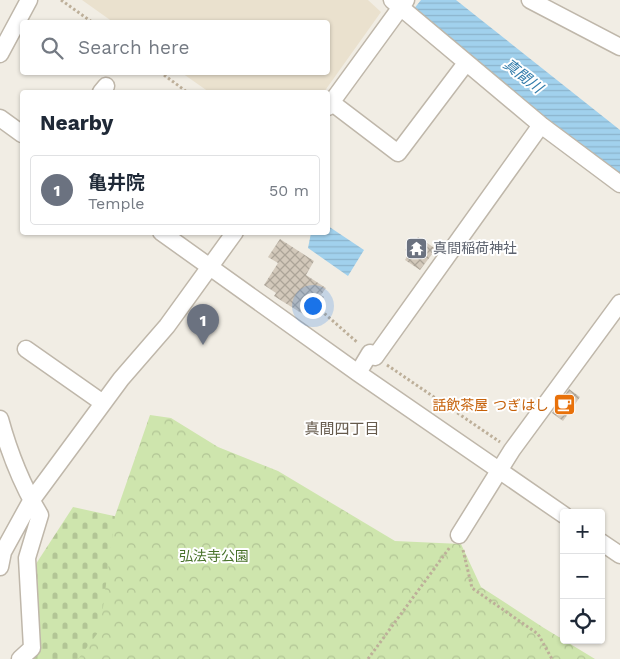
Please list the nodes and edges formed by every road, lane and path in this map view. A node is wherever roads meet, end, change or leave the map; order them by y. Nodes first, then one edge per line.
1 (61, 0) edge
2 (530, 0) edge
3 (28, 1) edge
4 (401, 3) edge
5 (89, 20) edge
6 (620, 47) edge
7 (0, 54) edge
8 (466, 63) junction
9 (164, 75) edge
10 (184, 90) edge
11 (330, 104) edge
12 (330, 106) edge
13 (0, 118) edge
14 (541, 125) junction
15 (20, 133) edge
16 (620, 184) edge
17 (165, 235) edge
18 (233, 235) edge
19 (209, 268) junction
20 (620, 303) edge
21 (317, 307) dead end
22 (26, 348) dead end
23 (372, 355) junction
24 (358, 372) junction
25 (103, 403) junction
26 (0, 419) edge
27 (3, 446) edge
28 (512, 450) junction
29 (500, 470) junction
30 (31, 501) junction
31 (560, 512) edge
32 (459, 535) junction
33 (605, 545) edge
34 (620, 555) edge
35 (0, 567) edge
36 (20, 659) edge
37 (368, 659) edge
38 (552, 659) edge

1 - 5 path
2 - 6 street
3 - 7 street
4 - 8 street
4 - 11 street
8 - 12 street
8 - 14 street
9 - 10 path
13 - 15 street
14 - 16 street
14 - 23 street
17 - 19 street
18 - 19 street
19 - 24 street
19 - 25 street
20 - 28 street
21 - 23 path
22 - 25 street
23 - 24 street
23 - 28 path
24 - 29 street
25 - 30 street
26 - 27 street
27 - 30 street
28 - 29 street
29 - 31 street
29 - 32 street
30 - 35 street
30 - 36 street
32 - 37 path
32 - 38 path
33 - 34 street

